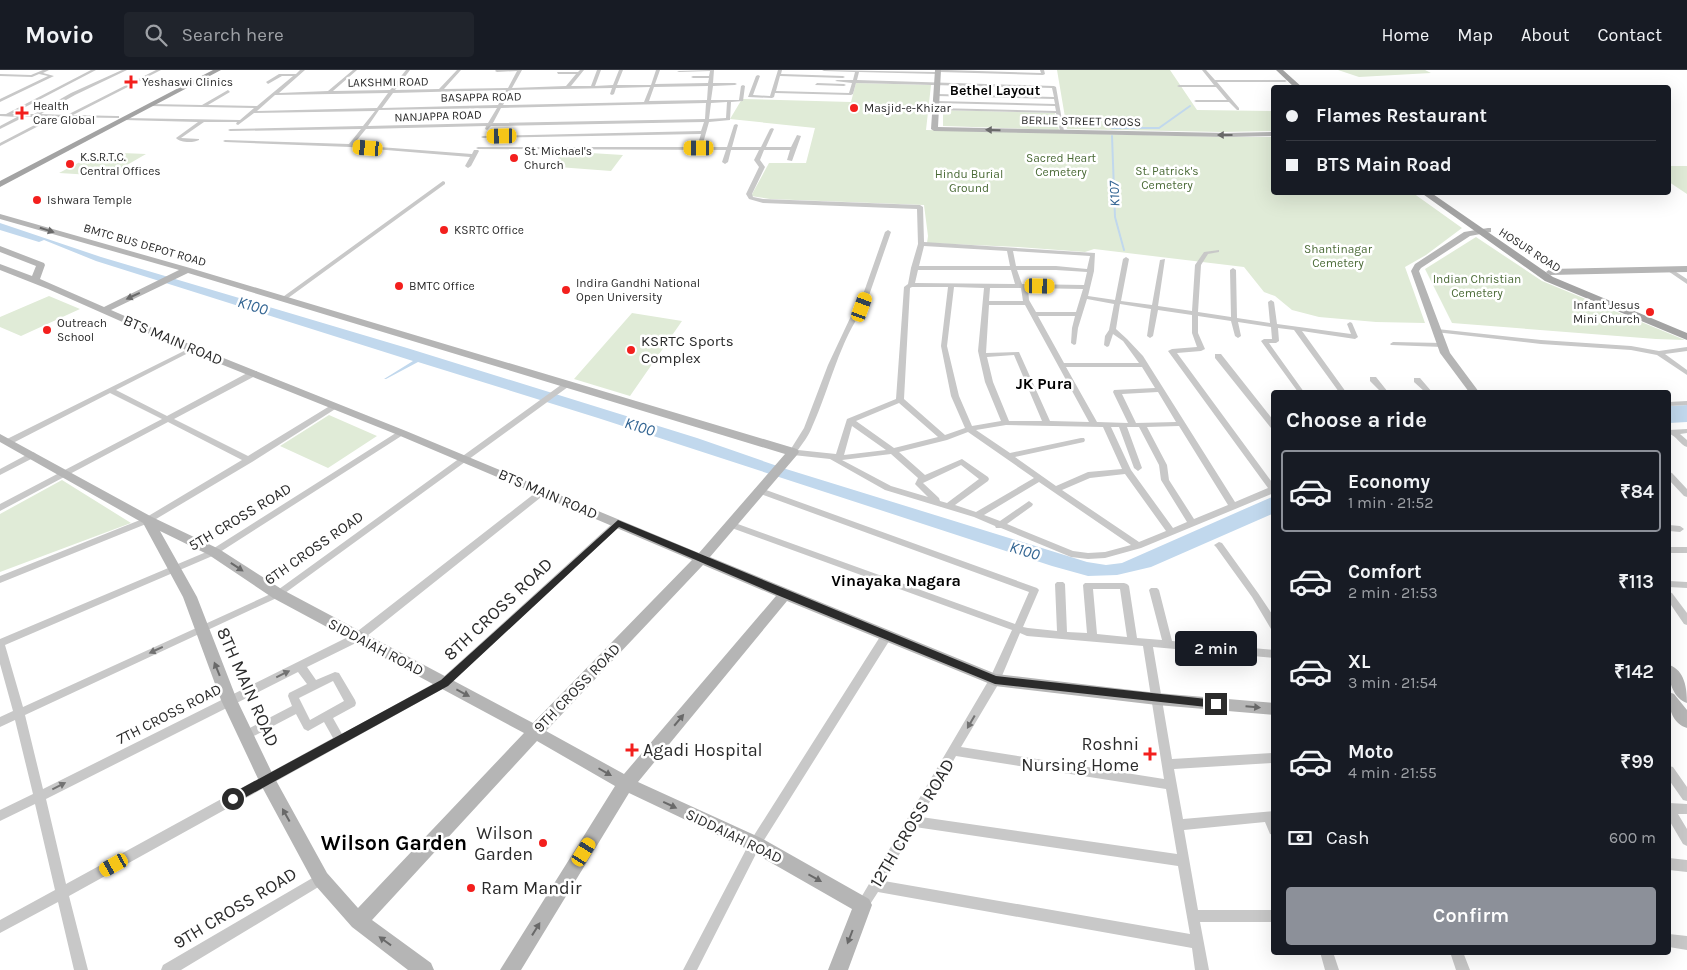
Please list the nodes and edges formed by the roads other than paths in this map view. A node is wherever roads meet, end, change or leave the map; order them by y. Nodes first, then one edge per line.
1 (7, 70) edge
2 (31, 70) edge
3 (46, 70) edge
4 (94, 70) edge
5 (125, 70) edge
6 (159, 70) edge
7 (303, 70) edge
8 (355, 70) edge
9 (408, 70) edge
10 (460, 70) edge
11 (520, 70) edge
12 (599, 70) edge
13 (621, 70) edge
14 (658, 70) edge
15 (712, 70) edge
16 (824, 70) edge
17 (1042, 70) edge
18 (1204, 70) edge
19 (1272, 70) edge
20 (1279, 70) edge
21 (212, 71) edge
22 (497, 71) edge
23 (581, 71) edge
24 (680, 71) edge
25 (903, 71) edge
26 (39, 73) junction
27 (558, 73) dead end
28 (779, 73) edge
29 (0, 74) edge
30 (298, 75) junction
31 (938, 75) edge
32 (758, 76) dead end
33 (694, 77) dead end
34 (711, 77) junction
35 (856, 77) edge
36 (838, 81) dead end
37 (1214, 81) junction
38 (1285, 81) junction
39 (268, 83) dead end
40 (712, 84) junction
41 (735, 84) dead end
42 (817, 84) dead end
43 (1289, 85) edge
44 (1296, 85) edge
45 (652, 86) junction
46 (743, 86) dead end
47 (1179, 86) dead end
48 (1218, 86) junction
49 (615, 87) junction
50 (567, 88) junction
51 (592, 88) junction
52 (280, 89) junction
53 (508, 90) junction
54 (228, 91) dead end
55 (440, 91) junction
56 (391, 92) junction
57 (774, 92) junction
58 (329, 93) junction
59 (274, 94) junction
60 (287, 94) junction
61 (612, 94) dead end
62 (1057, 98) junction
63 (1195, 98) dead end
64 (1229, 99) junction
65 (0, 101) edge
66 (709, 102) junction
67 (729, 102) junction
68 (936, 102) junction
69 (646, 103) junction
70 (150, 105) junction
71 (1058, 105) junction
72 (203, 106) junction
73 (258, 107) junction
74 (499, 107) junction
75 (1237, 108) dead end
76 (378, 109) junction
77 (253, 112) junction
78 (1059, 112) junction
79 (3, 115) edge
80 (24, 115) junction
81 (35, 115) junction
82 (57, 115) junction
83 (68, 115) junction
84 (120, 118) junction
85 (707, 119) junction
86 (203, 120) junction
87 (242, 121) junction
88 (490, 124) junction
89 (454, 125) junction
90 (736, 125) dead end
91 (0, 128) edge
92 (364, 128) junction
93 (772, 129) dead end
94 (450, 131) dead end
95 (1062, 131) junction
96 (670, 132) junction
97 (703, 132) junction
98 (1271, 134) edge
99 (799, 136) dead end
100 (483, 137) junction
101 (197, 140) dead end
102 (225, 141) dead end
103 (0, 145) edge
104 (350, 146) junction
105 (478, 148) junction
106 (664, 148) junction
107 (699, 148) junction
108 (729, 148) junction
109 (764, 148) junction
110 (793, 149) junction
111 (473, 156) junction
112 (790, 160) dead end
113 (726, 162) dead end
114 (468, 166) dead end
115 (0, 178) edge
116 (443, 182) dead end
117 (0, 184) edge
118 (1429, 195) edge
119 (1439, 195) edge
120 (0, 216) edge
121 (1483, 230) junction
122 (888, 232) dead end
123 (921, 244) junction
124 (0, 249) edge
125 (1010, 249) junction
126 (1217, 252) dead end
127 (1126, 259) dead end
128 (1163, 260) dead end
129 (0, 267) edge
130 (914, 268) junction
131 (1013, 268) junction
132 (1687, 269) edge
133 (187, 270) junction
134 (1233, 270) dead end
135 (1670, 270) junction
136 (1091, 271) junction
137 (1550, 272) junction
138 (36, 280) junction
139 (1687, 282) edge
140 (911, 285) junction
141 (951, 286) junction
142 (988, 286) junction
143 (1021, 286) junction
144 (1087, 287) junction
145 (1083, 297) junction
146 (282, 300) junction
147 (1271, 302) dead end
148 (985, 303) junction
149 (1028, 303) junction
150 (1118, 303) junction
151 (1154, 308) junction
152 (104, 310) junction
153 (1195, 312) junction
154 (1034, 314) junction
155 (1078, 314) junction
156 (1234, 320) junction
157 (1310, 322) dead end
158 (1350, 324) dead end
159 (1273, 325) junction
160 (1297, 329) junction
161 (1112, 330) junction
162 (1311, 331) junction
163 (1437, 331) junction
164 (1687, 335) edge
165 (1150, 336) dead end
166 (1238, 336) dead end
167 (1074, 343) dead end
168 (1393, 344) dead end
169 (1107, 345) dead end
170 (1442, 345) junction
171 (192, 348) junction
172 (1687, 349) edge
173 (1660, 352) junction
174 (983, 355) junction
175 (1218, 356) dead end
176 (1061, 365) junction
177 (1144, 365) junction
178 (254, 373) junction
179 (1687, 373) edge
180 (1373, 378) dead end
181 (1416, 380) dead end
182 (568, 384) junction
183 (110, 390) junction
184 (1160, 390) junction
185 (1300, 390) edge
186 (1341, 390) edge
187 (1383, 390) edge
188 (1427, 390) edge
189 (1472, 390) edge
190 (900, 400) junction
191 (1671, 404) edge
192 (1687, 404) edge
193 (336, 406) junction
194 (168, 419) junction
195 (850, 421) junction
196 (1271, 422) edge
197 (1006, 423) junction
198 (1047, 424) junction
199 (1094, 424) junction
200 (1106, 424) junction
201 (1181, 424) junction
202 (1122, 425) junction
203 (1138, 425) junction
204 (968, 429) junction
205 (1687, 431) edge
206 (1671, 432) edge
207 (402, 433) junction
208 (944, 438) junction
209 (4, 440) edge
210 (1081, 440) dead end
211 (1687, 445) edge
212 (893, 450) junction
213 (793, 452) junction
214 (32, 455) junction
215 (1009, 456) junction
216 (835, 457) junction
217 (250, 460) junction
218 (466, 460) junction
219 (1138, 468) dead end
220 (1127, 471) junction
221 (0, 472) edge
222 (65, 474) junction
223 (1671, 477) edge
224 (924, 478) junction
225 (1039, 478) junction
226 (1271, 487) edge
227 (1056, 489) junction
228 (758, 490) junction
229 (1271, 491) edge
230 (542, 492) junction
231 (1687, 494) edge
232 (944, 504) junction
233 (1029, 504) dead end
234 (1234, 507) junction
235 (0, 508) edge
236 (977, 515) junction
237 (148, 520) junction
238 (618, 523) junction
239 (1193, 524) junction
240 (732, 525) junction
241 (999, 526) junction
242 (1671, 528) edge
243 (1680, 529) dead end
244 (1170, 532) junction
245 (1219, 545) dead end
246 (1138, 546) junction
247 (1671, 550) edge
248 (1687, 550) edge
249 (214, 552) junction
250 (701, 559) junction
251 (176, 569) junction
252 (0, 580) edge
253 (1060, 584) dead end
254 (1671, 584) edge
255 (1687, 585) edge
256 (1154, 590) dead end
257 (278, 594) junction
258 (785, 594) junction
259 (1671, 597) edge
260 (1683, 609) edge
261 (1271, 621) edge
262 (1687, 621) edge
263 (1018, 629) junction
264 (201, 630) junction
265 (887, 635) junction
266 (1062, 635) junction
267 (358, 637) junction
268 (1092, 638) junction
269 (1133, 641) junction
270 (1146, 642) junction
271 (1168, 644) junction
272 (0, 645) edge
273 (1271, 654) edge
274 (300, 666) junction
275 (1671, 674) edge
276 (995, 680) junction
277 (444, 683) junction
278 (314, 684) junction
279 (1671, 694) edge
280 (1687, 696) edge
281 (1157, 699) junction
282 (230, 700) junction
283 (1671, 701) edge
284 (298, 708) junction
285 (1271, 709) edge
286 (19, 713) junction
287 (326, 716) junction
288 (0, 722) edge
289 (1687, 722) edge
290 (535, 732) junction
291 (246, 735) junction
292 (340, 740) junction
293 (954, 752) junction
294 (1271, 758) edge
295 (1168, 764) junction
296 (1671, 774) edge
297 (267, 780) junction
298 (626, 784) junction
299 (1171, 785) junction
300 (39, 796) junction
301 (1687, 796) edge
302 (1687, 808) edge
303 (1671, 809) edge
304 (1671, 812) edge
305 (0, 816) edge
306 (1271, 817) edge
307 (913, 822) junction
308 (1178, 825) junction
309 (1687, 840) edge
310 (755, 844) junction
311 (1184, 861) junction
312 (1671, 864) edge
313 (1687, 866) edge
314 (321, 878) junction
315 (875, 886) junction
316 (63, 893) junction
317 (863, 905) junction
318 (1193, 916) junction
319 (1271, 916) edge
320 (358, 921) junction
321 (0, 927) edge
322 (1671, 941) edge
323 (1197, 942) junction
324 (1687, 943) edge
325 (1327, 955) edge
326 (1457, 955) edge
327 (81, 970) edge
328 (168, 970) edge
329 (424, 970) edge
330 (510, 970) edge
331 (690, 970) edge
332 (838, 970) edge
333 (1202, 970) edge
334 (1332, 970) edge
335 (1463, 970) edge

1 - 29 street
2 - 3 street
3 - 26 street
4 - 79 street
5 - 81 street
6 - 83 street
7 - 30 street
8 - 58 street
9 - 56 street
10 - 55 street
11 - 22 street
11 - 53 street
12 - 51 street
13 - 49 street
14 - 45 street
15 - 24 street
15 - 34 street
16 - 35 street
17 - 31 street
18 - 37 street
19 - 38 main road
20 - 44 main road
21 - 70 main road
21 - 84 main road
23 - 27 street
23 - 50 street
25 - 31 street
25 - 35 street
26 - 29 street
26 - 65 street
28 - 35 street
28 - 57 street
30 - 39 street
30 - 52 street
31 - 35 street
31 - 62 street
31 - 68 street, BERLIE STREET CROSS
32 - 57 street
33 - 34 street
34 - 40 street
35 - 36 street
35 - 42 street
35 - 57 street
37 - 38 street
37 - 48 street
38 - 43 main road
40 - 41 street, LAKSHMI ROAD
40 - 45 street, LAKSHMI ROAD
40 - 66 street
45 - 49 street, LAKSHMI ROAD
45 - 69 street
46 - 67 street
47 - 48 street
48 - 64 street
49 - 51 street, LAKSHMI ROAD
49 - 61 street
50 - 51 street, LAKSHMI ROAD
50 - 53 street, LAKSHMI ROAD
52 - 59 street
52 - 60 street
53 - 55 street, LAKSHMI ROAD
53 - 74 street
54 - 72 street
55 - 56 street, LAKSHMI ROAD
56 - 58 street, LAKSHMI ROAD
56 - 76 street
58 - 60 street, LAKSHMI ROAD
59 - 60 street, LAKSHMI ROAD
59 - 73 street
62 - 68 street
62 - 71 street
63 - 64 street
64 - 75 street
66 - 67 street, BASAPPA ROAD
66 - 69 street, BASAPPA ROAD
66 - 85 street
67 - 85 street, NANJAPPA ROAD
68 - 71 street
68 - 78 street
95 -> 68 street, BERLIE STREET CROSS
69 - 74 street, BASAPPA ROAD
70 - 72 street
70 - 84 main road
71 - 78 street
72 - 73 street
73 - 77 street
74 - 76 street, BASAPPA ROAD
74 - 88 street
76 - 77 street, BASAPPA ROAD
76 - 92 street
77 - 87 street
78 - 95 street
79 - 80 street
80 - 81 street
80 - 91 street
81 - 82 street
82 - 83 street
82 - 103 street
83 - 84 street
84 - 86 street
84 - 115 main road
84 - 117 main road
85 - 88 street, NANJAPPA ROAD
85 - 97 street
86 - 87 street
86 - 101 street
87 - 92 street, NANJAPPA ROAD
88 - 89 street, NANJAPPA ROAD
88 - 100 street
89 - 92 street, NANJAPPA ROAD
89 - 94 street
90 - 108 street
92 - 104 street
93 - 109 street
98 -> 95 street, BERLIE STREET CROSS
96 - 97 street
96 - 100 street
96 - 106 street
97 - 107 street
99 - 110 street
100 - 105 street
102 - 104 street
104 - 111 street
105 - 106 street
105 - 111 street
106 - 107 street
107 - 108 street
108 - 109 street
108 - 113 street
109 - 110 street
109 - 123 street
110 - 112 street
111 - 114 street
116 - 146 street
118 - 121 main road, HOSUR ROAD
119 - 121 main road, HOSUR ROAD
120 -> 133 street, BMTC BUS DEPOT ROAD
121 - 137 main road, HOSUR ROAD
121 - 163 street
121 - 164 main road, HOSUR ROAD
122 - 213 street
123 - 125 street
123 - 130 street
124 - 138 street
125 - 131 street
125 - 136 street
126 - 153 street
127 - 150 street
128 - 151 street
129 - 138 street, BTS MAIN ROAD
130 - 131 street
130 - 140 street
131 - 136 street
131 - 143 street
132 - 135 street
133 - 146 street, BMTC BUS DEPOT ROAD
133 -> 152 street
134 - 156 street
135 - 137 street
135 - 139 street
136 - 144 street
137 - 164 main road, HOSUR ROAD
138 - 152 street, BTS MAIN ROAD
140 - 141 street
140 - 190 street
141 - 142 street
141 - 204 street
142 - 143 street
142 - 148 street
143 - 144 street
143 - 149 street
144 - 145 street
145 - 150 street
145 - 155 street
146 - 182 street, BMTC BUS DEPOT ROAD
147 - 159 street
148 - 149 street
148 - 174 street
149 - 154 street
150 - 151 street
150 - 161 street
151 - 153 street
151 - 165 street
152 - 171 street, BTS MAIN ROAD
153 - 156 street
153 - 226 street
154 - 155 street
154 - 176 street
155 - 167 street
156 - 159 street
156 - 166 street
157 - 162 street
158 - 162 street
159 - 160 street
159 - 185 street
160 - 162 street
160 - 186 street
161 - 169 street
161 - 177 street
163 - 170 street
163 - 173 street
168 - 170 street
170 - 189 street
171 - 178 street, BTS MAIN ROAD
171 - 183 street
172 - 173 street
173 - 179 street
174 - 197 street
174 - 198 street
175 - 196 street
176 - 177 street
176 - 199 street
177 - 184 street
178 - 193 street, BTS MAIN ROAD
178 - 194 street
180 - 187 street
181 - 188 street
182 - 213 street, BMTC BUS DEPOT ROAD
182 - 218 street, 6TH CROSS ROAD
183 - 194 street
183 - 209 street
184 - 201 street
184 - 203 street
190 - 195 street
190 - 208 street
191 - 192 street
193 - 207 street, BTS MAIN ROAD
193 - 217 street
194 - 217 street
194 - 222 street
195 - 212 street
195 - 216 street
197 - 198 street
197 - 204 street
198 - 199 street
199 - 200 street
200 - 202 street
200 - 220 street
201 - 203 street
201 - 234 street
202 - 203 street
202 - 219 street
203 - 239 street
204 - 208 street
204 - 215 street
205 - 206 street
206 - 211 street
207 - 218 street, BTS MAIN ROAD
207 - 249 street, 5TH CROSS ROAD
208 - 212 street
209 - 214 street, SIDDAIAH ROAD
210 - 215 street
212 - 216 street
212 - 224 street
213 - 216 street
213 - 228 street, 9TH CROSS ROAD
214 - 221 street
214 - 222 street, SIDDAIAH ROAD
215 - 225 street
216 - 232 street
217 - 237 street
218 - 230 street, BTS MAIN ROAD
218 - 257 street, 6TH CROSS ROAD
220 - 227 street
220 - 244 street
222 - 235 street
222 - 237 street, SIDDAIAH ROAD
223 - 231 street
224 - 232 street
224 - 232 street
225 - 227 street
225 - 236 street
227 - 246 street
228 - 240 street, 9TH CROSS ROAD
228 - 263 street, 12TH CROSS ROAD
229 - 234 street
230 - 238 street, BTS MAIN ROAD
230 - 267 street, 7TH CROSS ROAD
232 - 236 street
233 - 241 street
234 - 239 street
236 - 241 street
237 - 249 street, SIDDAIAH ROAD
237 - 251 street, 8TH MAIN ROAD
237 - 252 street
238 - 250 street, BTS MAIN ROAD
238 - 277 street, 8TH CROSS ROAD
239 - 244 street
240 - 250 street, 9TH CROSS ROAD
240 - 263 street
241 - 246 street
242 - 243 street
244 - 246 street
245 - 261 street
247 - 248 street
249 - 251 street, 5TH CROSS ROAD
249 -> 257 street, SIDDAIAH ROAD
250 - 258 street, BTS MAIN ROAD
250 - 290 street, 9TH CROSS ROAD
251 - 264 street, 8TH MAIN ROAD
251 - 272 street, 5TH CROSS ROAD
253 - 266 street
254 - 255 street
256 - 271 street
257 - 264 street, 6TH CROSS ROAD
257 - 267 street, SIDDAIAH ROAD
258 - 265 street, BTS MAIN ROAD
298 -> 258 street
259 - 260 street
260 - 262 street
263 - 266 street
263 - 276 street, 12TH CROSS ROAD
282 -> 264 street, 8TH MAIN ROAD
264 -> 286 street, 6TH CROSS ROAD
265 - 276 street, BTS MAIN ROAD
265 - 310 street
266 - 268 street
267 - 274 street, 7TH CROSS ROAD
267 - 277 street, SIDDAIAH ROAD
268 - 269 street
268 - 269 street
269 - 270 street
270 - 271 street
270 - 281 street
271 - 273 street
272 - 286 street
274 - 278 street
282 -> 274 street, 7TH CROSS ROAD
275 - 280 street
276 - 281 street, BTS MAIN ROAD
276 -> 293 street, 12TH CROSS ROAD
277 -> 290 street, SIDDAIAH ROAD
277 - 292 street, 8TH CROSS ROAD
278 - 284 street
278 - 287 street
279 - 280 street
281 -> 285 street, BTS MAIN ROAD
281 - 295 street
282 - 291 street, 8TH MAIN ROAD
300 -> 282 street, 7TH CROSS ROAD
283 - 289 street
284 - 287 street
284 - 291 street
286 - 288 street, 6TH CROSS ROAD
286 - 300 street
287 - 292 street
290 -> 298 street, SIDDAIAH ROAD
290 - 320 street, 9TH CROSS ROAD
291 - 297 street, 8TH MAIN ROAD
292 - 297 street, 8TH CROSS ROAD
293 - 299 street
293 - 307 street, 12TH CROSS ROAD
294 - 295 street
295 - 299 street
296 - 301 street
314 -> 297 street, 8TH MAIN ROAD
297 - 316 street, 8TH CROSS ROAD
298 -> 310 street, SIDDAIAH ROAD
330 -> 298 street
299 - 308 street
300 - 305 street, 7TH CROSS ROAD
300 - 316 street
302 - 303 street
304 - 309 street
306 - 308 street
307 - 311 street
307 - 315 street, 12TH CROSS ROAD
308 - 311 street
310 -> 317 street, SIDDAIAH ROAD
310 - 331 street
311 - 318 street
312 - 313 street
314 - 320 street, 8TH MAIN ROAD
314 - 328 street, 9TH CROSS ROAD
315 - 317 street, 12TH CROSS ROAD
315 - 323 street
316 - 321 street, 8TH CROSS ROAD
316 - 327 street
317 -> 332 street, 12TH CROSS ROAD
318 - 319 street
318 - 323 street
329 -> 320 street, 8TH MAIN ROAD
322 - 324 street
323 - 333 street
325 - 334 street
326 - 335 street

